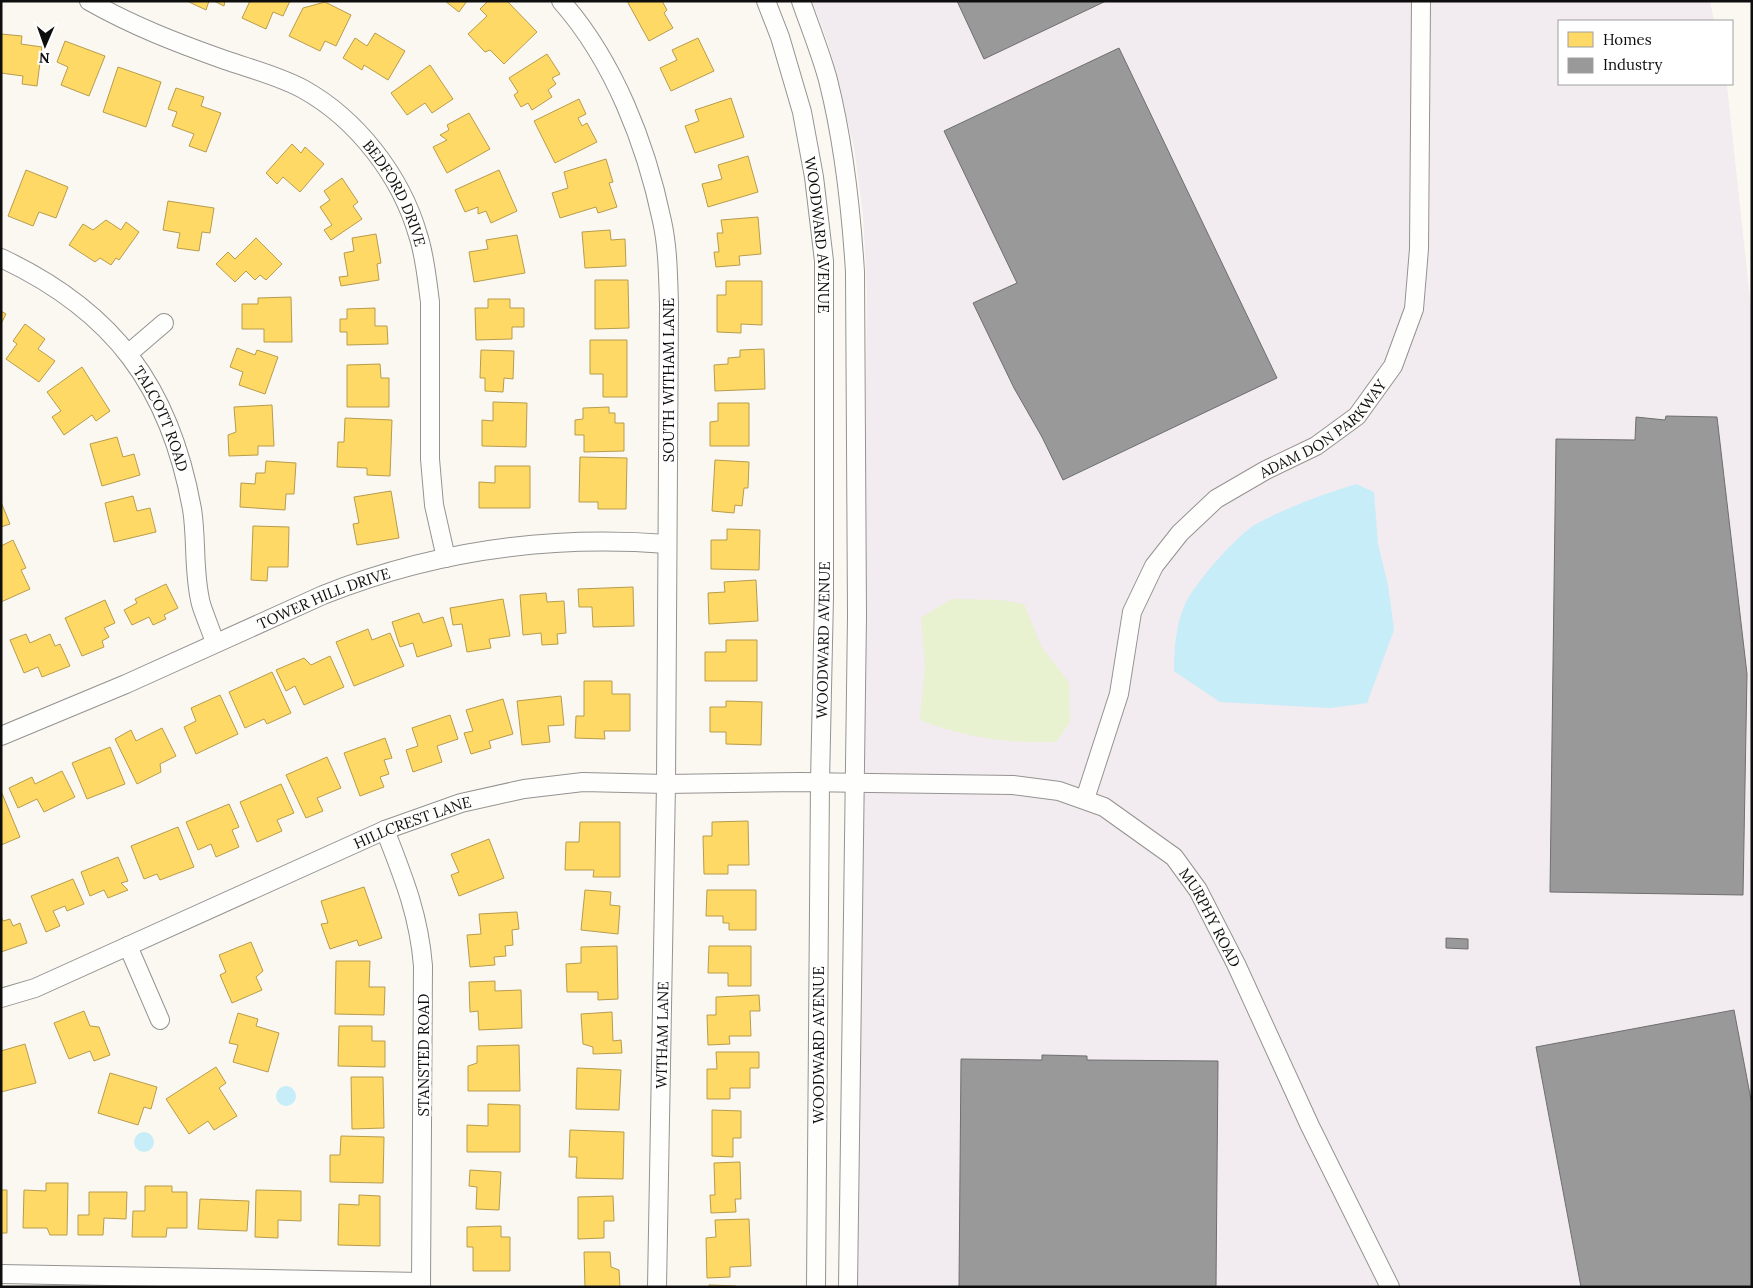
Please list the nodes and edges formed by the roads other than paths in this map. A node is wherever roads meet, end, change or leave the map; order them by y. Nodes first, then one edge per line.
1 (89, 1) edge
2 (561, 1) edge
3 (766, 1) edge
4 (801, 1) edge
5 (1421, 1) edge
6 (1, 258) edge
7 (164, 323) dead end
8 (129, 353) junction
9 (667, 544) junction
10 (446, 558) junction
11 (215, 643) junction
12 (3, 731) edge
13 (820, 782) junction
14 (854, 783) junction
15 (666, 784) junction
16 (1085, 800) junction
17 (385, 830) junction
18 (128, 946) junction
19 (1, 998) edge
20 (160, 1020) dead end
21 (1, 1274) edge
22 (421, 1284) edge
23 (657, 1287) edge
24 (816, 1287) edge
25 (848, 1287) edge
26 (1390, 1287) edge

1 - 10 street, BEDFORD DRIVE
2 - 9 street, SOUTH WITHAM LANE
3 - 13 street, WOODWARD AVENUE
4 - 14 street
5 - 16 street, ADAM DON PARKWAY
6 - 8 street, TALCOTT ROAD
7 - 8 street
8 - 11 street, TALCOTT ROAD
9 - 10 street, TOWER HILL DRIVE
9 - 15 street, SOUTH WITHAM LANE
10 - 11 street, TOWER HILL DRIVE
11 - 12 street, TOWER HILL DRIVE
13 - 14 street, HILLCREST LANE
13 - 15 street, HILLCREST LANE
13 - 24 street, WOODWARD AVENUE
14 - 16 street, MURPHY ROAD
14 - 25 street
15 - 17 street, HILLCREST LANE
15 - 23 street, WITHAM LANE
16 - 26 street, MURPHY ROAD
17 - 18 street, HILLCREST LANE
17 - 22 street, STANSTED ROAD
18 - 19 street, HILLCREST LANE
18 - 20 street
21 - 22 street

